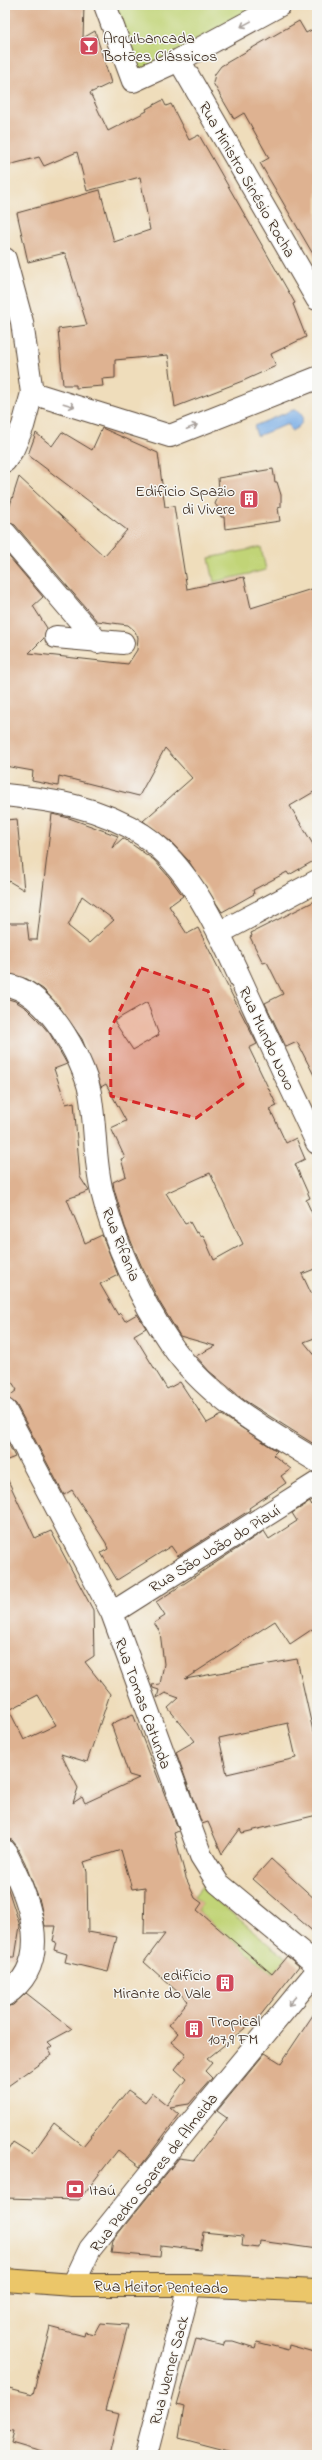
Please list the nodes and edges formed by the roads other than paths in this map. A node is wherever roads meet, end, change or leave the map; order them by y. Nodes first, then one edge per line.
1 (105, 5) edge
2 (280, 5) edge
3 (179, 60) junction
4 (5, 259) edge
5 (317, 298) edge
6 (317, 378) edge
7 (32, 393) junction
8 (5, 461) edge
9 (5, 533) edge
10 (56, 637) dead end
11 (98, 642) junction
12 (123, 643) dead end
13 (5, 795) edge
14 (317, 881) edge
15 (219, 933) junction
16 (5, 985) edge
17 (317, 1143) edge
18 (5, 1410) edge
19 (317, 1461) edge
20 (317, 1483) edge
21 (112, 1613) junction
22 (5, 1851) edge
23 (317, 1965) edge
24 (317, 1971) edge
25 (5, 1995) edge
26 (5, 2280) edge
27 (73, 2285) junction
28 (190, 2285) junction
29 (317, 2291) edge
30 (146, 2455) edge

1 - 3 street
2 -> 3 street
3 - 5 street, Rua Ministro Sinésio Rocha
4 - 7 street
7 -> 6 street
7 - 8 street
9 - 11 street
10 - 11 street
11 - 12 street
13 - 15 street, Rua Mundo Novo
14 - 15 street
15 - 17 street, Rua Mundo Novo
16 - 19 street, Rua Rifania
18 - 21 street, Rua Tomas Catunda
20 - 21 street, Rua São João do Piauí
21 - 23 street, Rua Tomas Catunda
22 - 25 street
24 -> 27 street, Rua Pedro Soares de Almeida
26 - 27 main road, Rua Heitor Penteado
27 - 28 main road, Rua Heitor Penteado
28 - 29 main road, Rua Heitor Penteado
28 - 30 street, Rua Werner Sack

